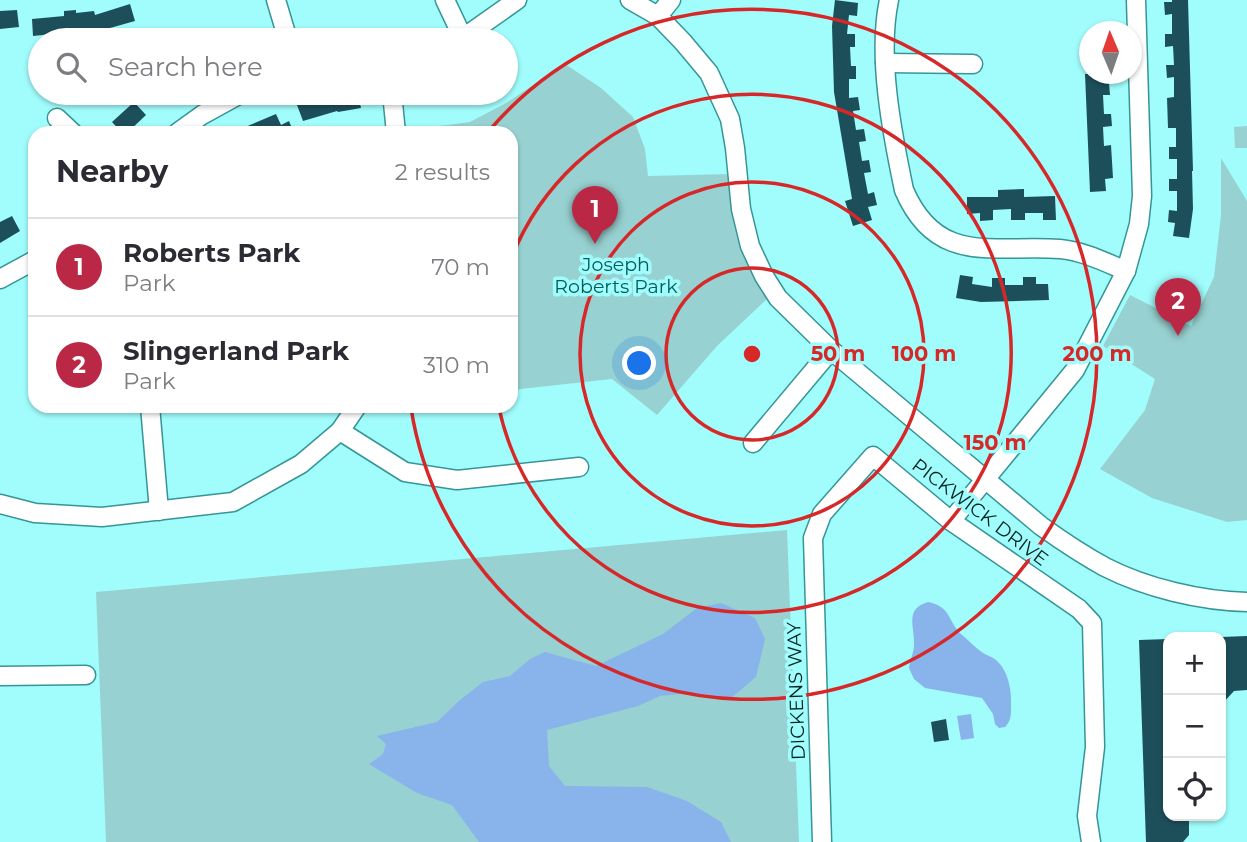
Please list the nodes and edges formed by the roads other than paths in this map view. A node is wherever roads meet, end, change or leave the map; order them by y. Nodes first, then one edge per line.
1 (276, 0) edge
2 (445, 0) edge
3 (517, 0) edge
4 (630, 0) edge
5 (671, 0) edge
6 (889, 0) edge
7 (1136, 0) edge
8 (658, 16) junction
9 (284, 28) edge
10 (455, 28) edge
11 (475, 28) edge
12 (885, 63) junction
13 (973, 64) dead end
14 (220, 105) edge
15 (393, 105) edge
16 (57, 118) dead end
17 (66, 126) edge
18 (187, 126) edge
19 (395, 126) edge
20 (28, 264) edge
21 (1126, 271) junction
22 (0, 279) edge
23 (831, 350) junction
24 (151, 413) edge
25 (352, 413) edge
26 (340, 431) junction
27 (753, 443) dead end
28 (579, 467) dead end
29 (985, 479) junction
30 (0, 504) edge
31 (159, 511) junction
32 (951, 521) junction
33 (813, 538) joint
34 (1247, 602) edge
35 (86, 675) dead end
36 (0, 676) edge
37 (822, 842) edge
38 (1091, 842) edge

1 - 9 street
2 - 10 street
3 - 11 street
4 - 8 street
5 - 8 street
6 - 12 street
7 - 21 street
8 - 23 street
12 - 13 street
12 - 21 street
14 - 18 street
15 - 19 street
16 - 17 street
20 - 22 street
21 - 29 street
23 - 27 street
23 - 29 street
24 - 31 street
25 - 26 street
26 - 28 street
26 - 31 street
29 - 32 street
29 - 34 street
30 - 31 street
32 - 33 street, PICKWICK DRIVE
32 - 38 street, PICKWICK DRIVE
33 - 37 street, DICKENS WAY
35 - 36 street

